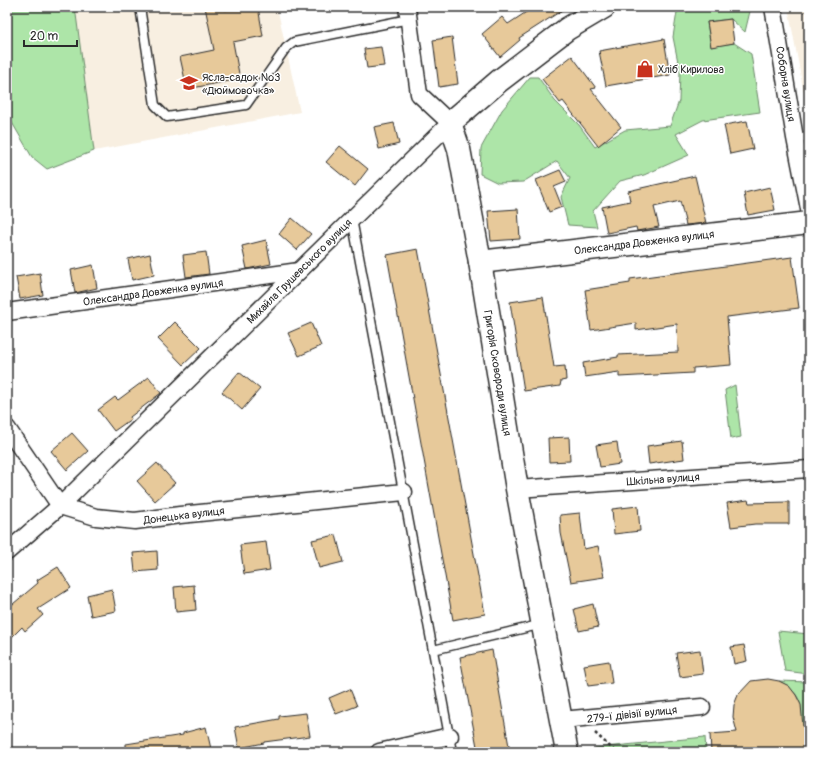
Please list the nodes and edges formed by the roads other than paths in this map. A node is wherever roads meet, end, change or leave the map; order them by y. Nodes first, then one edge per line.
1 (140, 7) edge
2 (604, 7) edge
3 (773, 7) edge
4 (408, 13) edge
5 (450, 123) junction
6 (802, 138) edge
7 (809, 209) edge
8 (352, 218) junction
9 (809, 223) edge
10 (480, 262) junction
11 (299, 271) junction
12 (7, 312) edge
13 (7, 428) edge
14 (809, 469) edge
15 (517, 489) junction
16 (404, 492) junction
17 (60, 506) junction
18 (7, 552) edge
19 (543, 624) junction
20 (432, 650) junction
21 (702, 707) dead end
22 (571, 720) junction
23 (450, 736) junction
24 (378, 752) edge
25 (452, 752) edge
26 (567, 752) edge

1 - 4 lane
2 - 5 street, Михайла Грушевського вулиця
3 - 6 street, Соборна вулиця
4 - 5 street, Григорія Сковороди вулиця
5 - 8 street, Михайла Грушевського вулиця
5 - 10 street, Григорія Сковороди вулиця
6 - 7 street, Соборна вулиця
8 - 11 street, Михайла Грушевського вулиця
8 - 16 lane
9 - 10 street, Олександра Довженка вулиця
10 - 15 street, Григорія Сковороди вулиця
11 - 12 street, Олександра Довженка вулиця
11 - 17 street, Михайла Грушевського вулиця
13 - 17 street
14 - 15 street, Шкільна вулиця
15 - 19 street, Григорія Сковороди вулиця
16 - 17 street, Донецька вулиця
16 - 20 lane
17 - 18 street, Михайла Грушевського вулиця
19 - 20 lane
19 - 22 street, Григорія Сковороди вулиця
20 - 23 lane
21 - 22 street, 279-ї дівізії вулиця
22 - 26 street, Григорія Сковороди вулиця
23 - 24 street
23 - 25 lane

